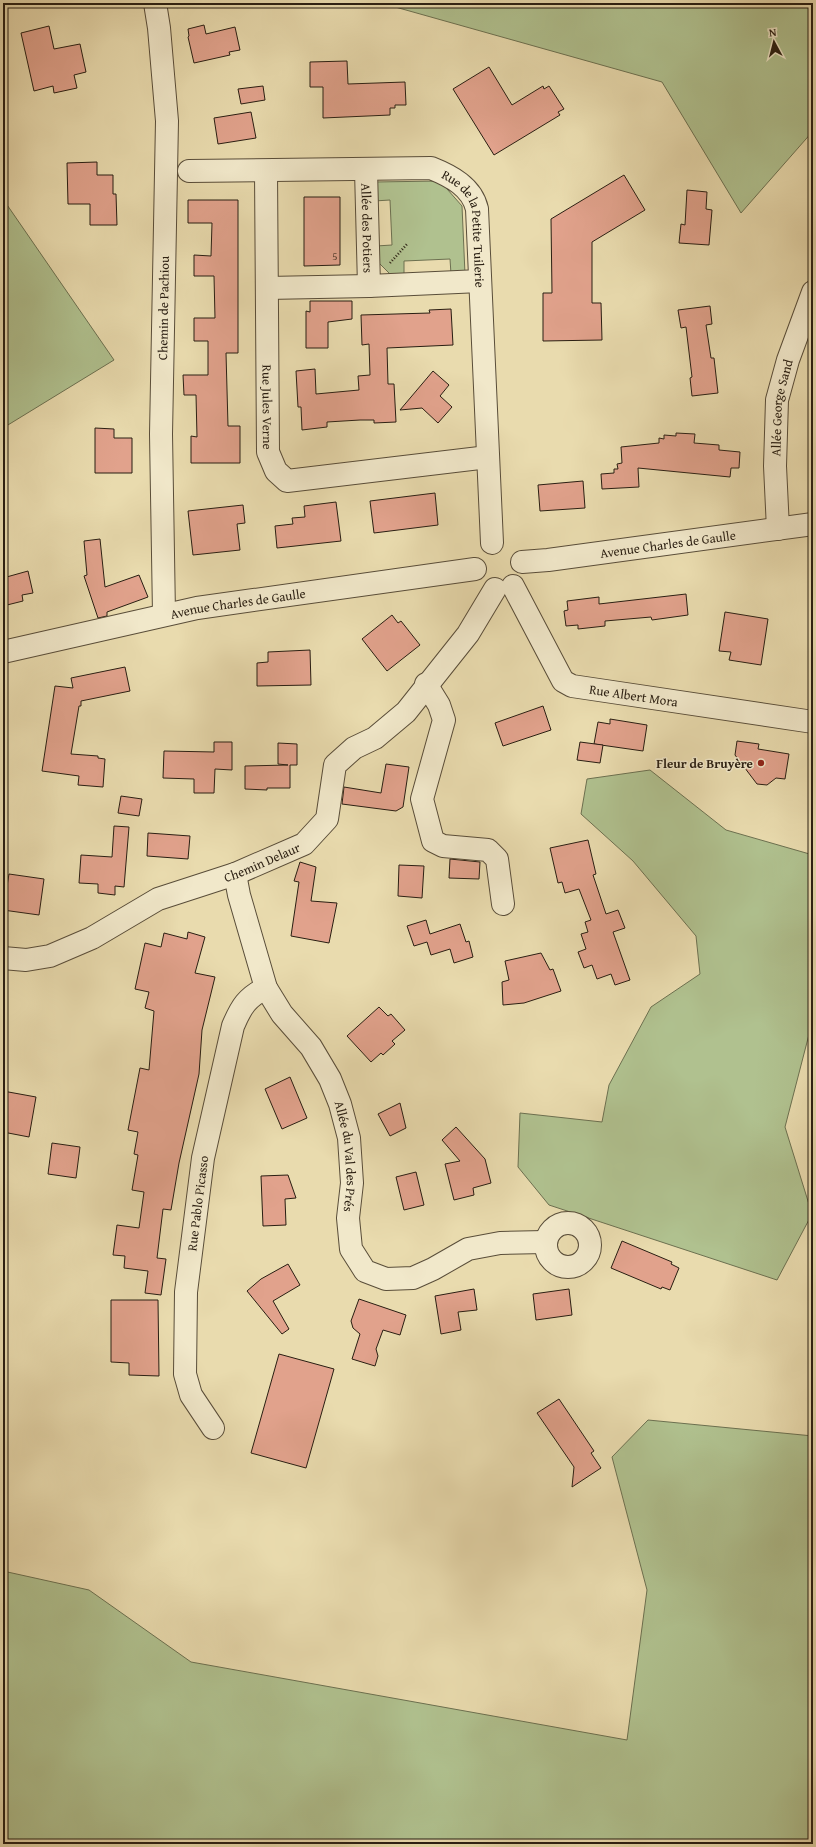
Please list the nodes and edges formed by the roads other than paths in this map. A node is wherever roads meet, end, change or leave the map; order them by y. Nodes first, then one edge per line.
1 (154, 3) edge
2 (366, 170) junction
3 (189, 171) dead end
4 (266, 171) junction
5 (480, 281) junction
6 (369, 286) junction
7 (267, 288) junction
8 (813, 292) edge
9 (488, 458) junction
10 (813, 524) edge
11 (778, 529) junction
12 (492, 543) junction
13 (522, 562) junction
14 (475, 569) junction
15 (504, 588) junction
16 (164, 614) junction
17 (3, 652) edge
18 (426, 684) junction
19 (813, 722) edge
20 (235, 874) junction
21 (503, 904) dead end
22 (3, 958) edge
23 (266, 988) junction
24 (545, 1242) dead end
25 (213, 1428) dead end

1 - 16 street, Chemin de Pachiou
2 - 4 street, Rue de la Petite Tuilerie
2 - 5 street, Rue de la Petite Tuilerie
2 - 6 street, Allée des Potiers
3 - 4 street, Rue de la Petite Tuilerie
4 - 7 street, Rue Jules Verne
5 - 6 street, Allée des Potiers
5 - 9 street, Rue de la Petite Tuilerie
6 - 7 street, Allée des Potiers
7 - 9 street, Rue Jules Verne
8 - 11 street, Allée George Sand
9 - 12 street, Rue de la Petite Tuilerie
10 - 11 street, Avenue Charles de Gaulle
11 - 13 street, Avenue Charles de Gaulle
12 - 13 street
12 - 14 street
13 - 15 street
14 - 15 street
14 - 16 street, Avenue Charles de Gaulle
15 - 18 street, Chemin Delaur
15 - 19 street, Rue Albert Mora
16 - 17 street, Avenue Charles de Gaulle
18 - 20 street, Chemin Delaur
18 - 21 street
20 - 22 street, Chemin Delaur
20 - 23 street, Allée du Val des Prés
23 - 24 street, Allée du Val des Prés
23 - 25 street, Rue Pablo Picasso

